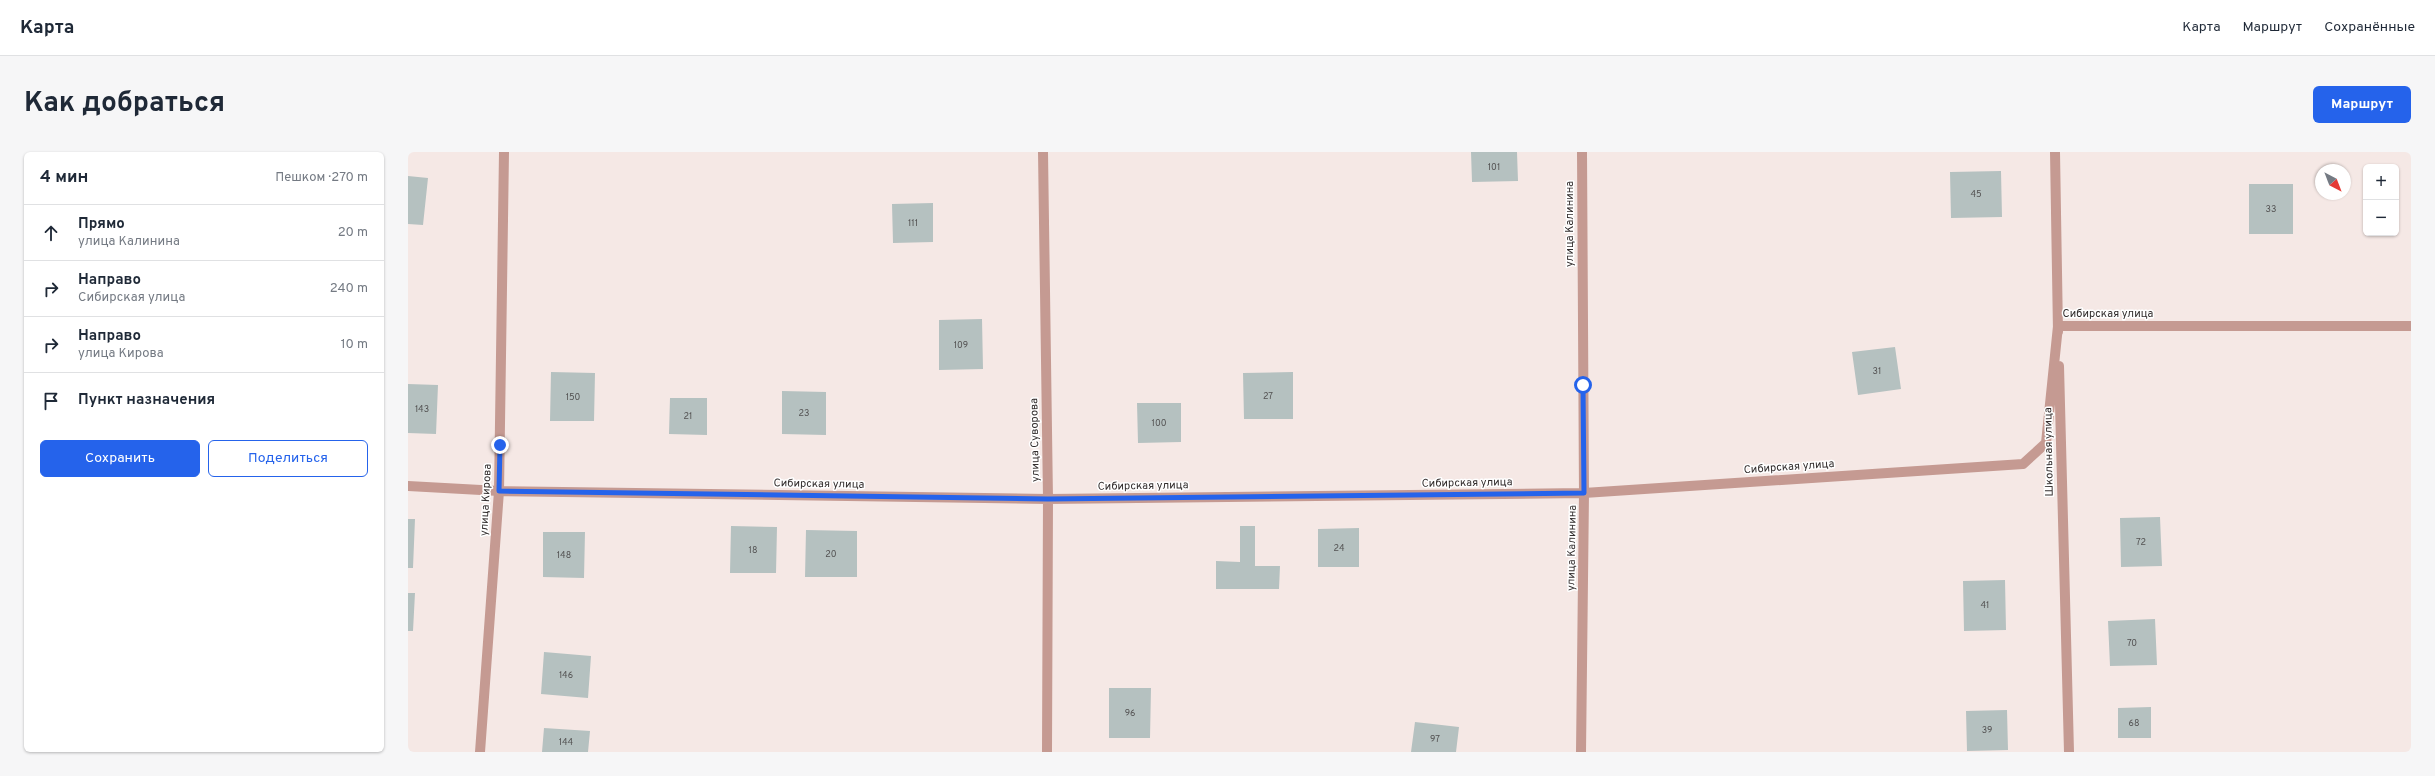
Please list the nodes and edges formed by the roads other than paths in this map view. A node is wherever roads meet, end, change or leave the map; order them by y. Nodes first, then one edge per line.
1 (504, 152) edge
2 (1043, 152) edge
3 (1582, 152) edge
4 (2055, 152) edge
5 (2058, 326) junction
6 (2411, 326) edge
7 (408, 486) edge
8 (499, 491) junction
9 (1584, 493) junction
10 (1048, 499) junction
11 (480, 752) edge
12 (1047, 752) edge
13 (1581, 752) edge
14 (2069, 752) edge

1 - 8 street, улица Кирова
2 - 10 street, улица Суворова
3 - 9 street, улица Калинина
4 - 5 street, Школьная улица
5 - 6 street, Сибирская улица
5 - 9 street, Сибирская улица
5 - 14 street, Школьная улица
7 - 8 street, Сибирская улица
8 - 10 street, Сибирская улица
8 - 11 street, улица Кирова
9 - 10 street, Сибирская улица
9 - 13 street, улица Калинина
10 - 12 street, улица Суворова

